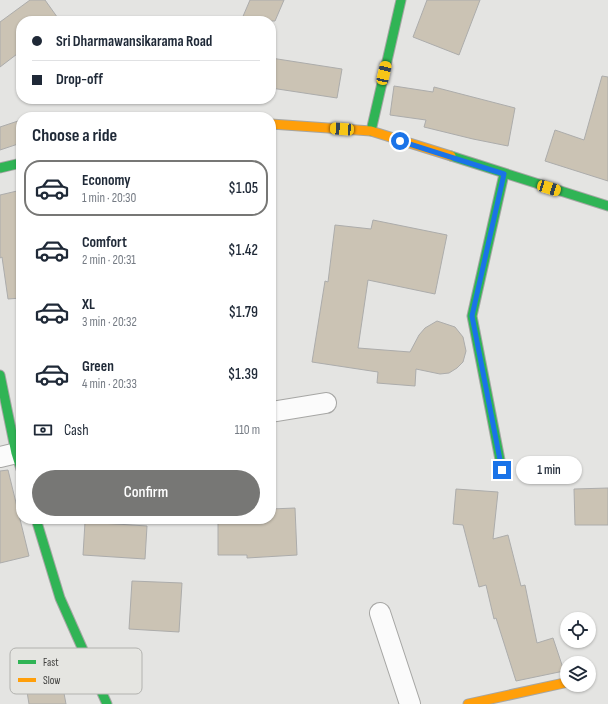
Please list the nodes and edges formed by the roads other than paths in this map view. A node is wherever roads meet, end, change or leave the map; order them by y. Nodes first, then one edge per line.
1 (401, 0) edge
2 (276, 124) edge
3 (371, 131) junction
4 (16, 164) edge
5 (0, 168) edge
6 (504, 174) junction
7 (608, 206) edge
8 (0, 375) edge
9 (326, 403) dead end
10 (276, 411) edge
11 (15, 458) edge
12 (502, 470) dead end
13 (38, 524) edge
14 (380, 613) dead end
15 (82, 648) edge
16 (560, 684) edge
17 (103, 694) edge
18 (107, 704) edge
19 (410, 704) edge
20 (468, 704) edge

1 - 3 street
2 - 3 street
3 - 6 street
4 - 5 street
6 - 7 street
6 - 12 street
8 - 11 street
9 - 10 street
13 - 15 street
14 - 19 street
16 - 20 street
17 - 18 street

